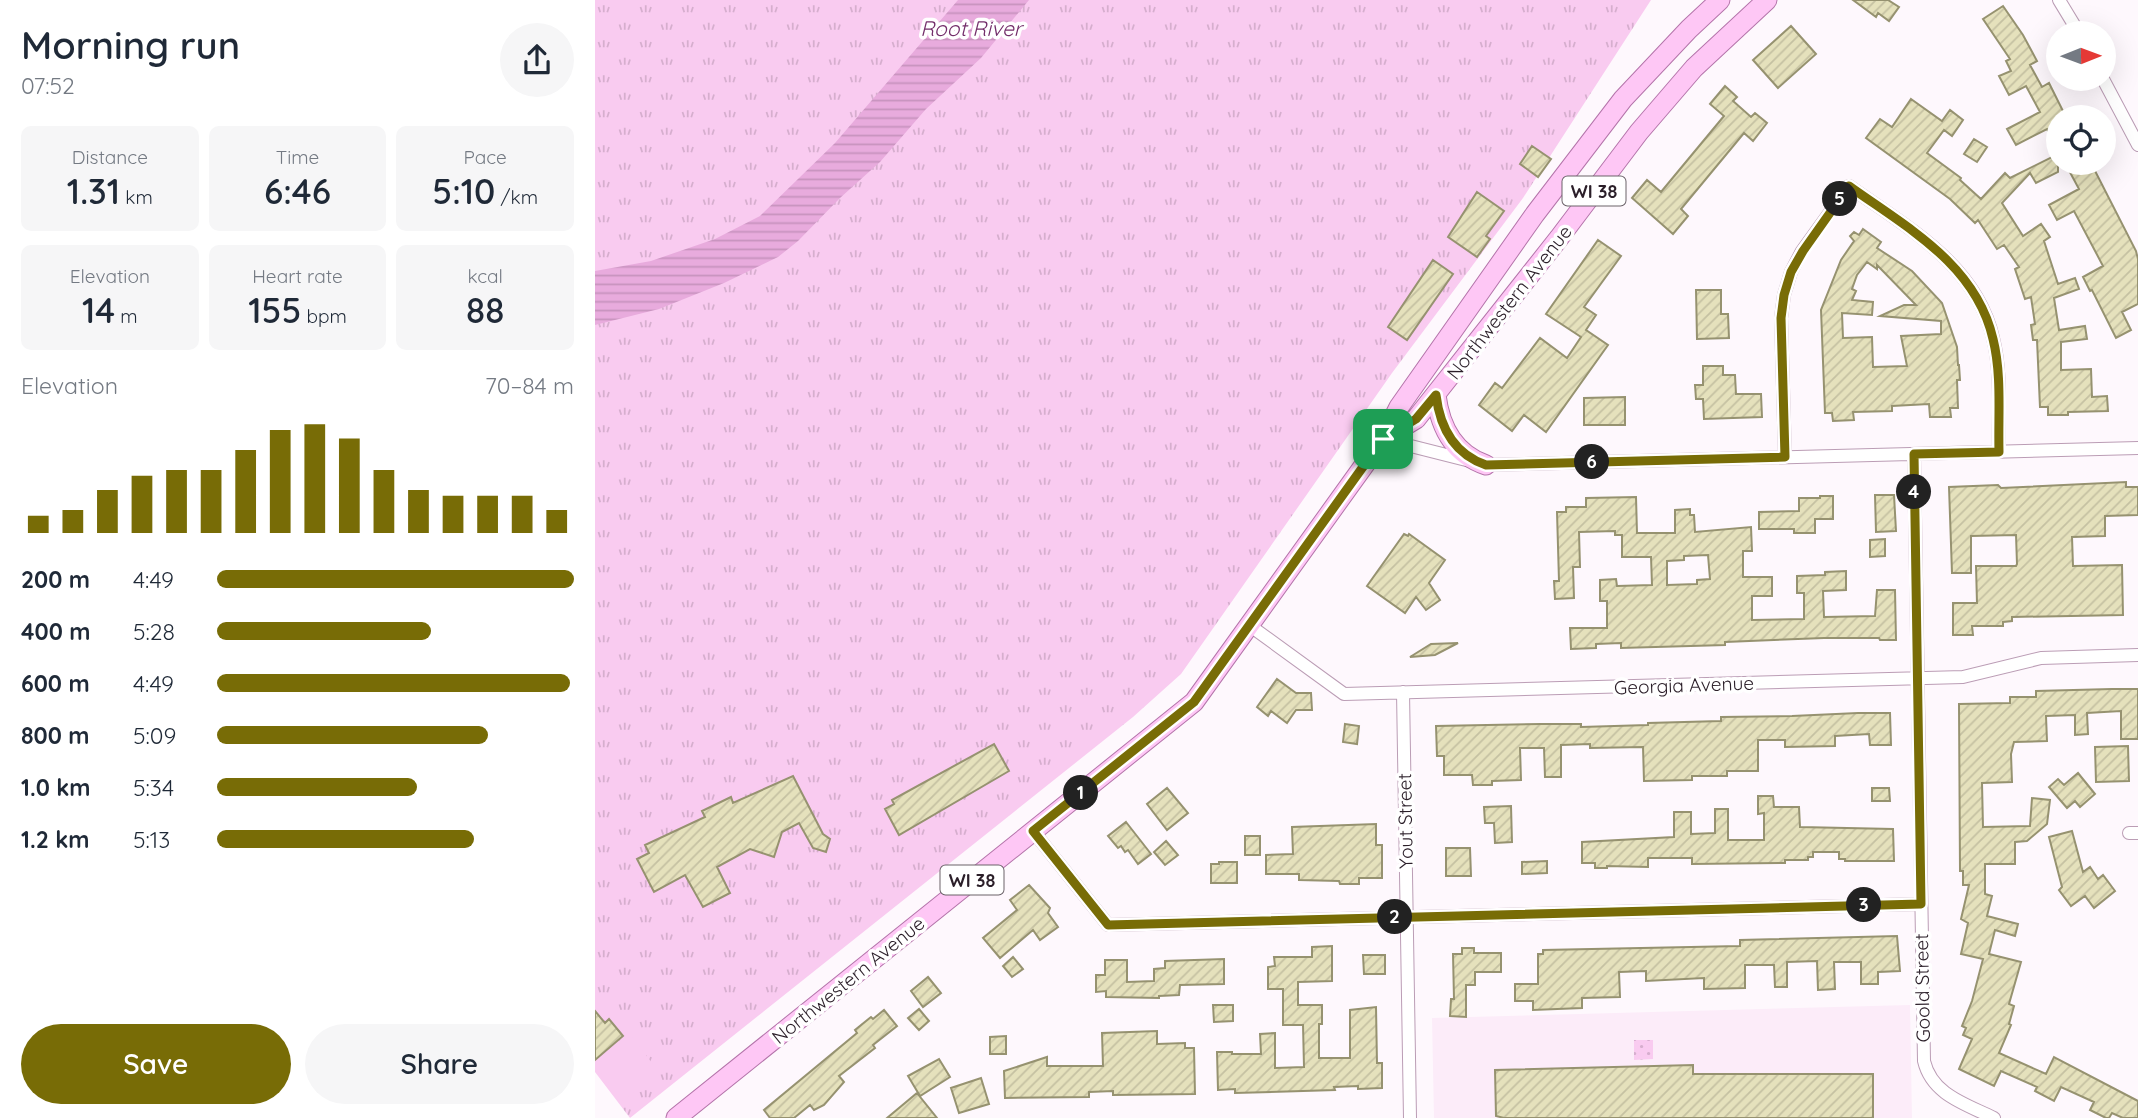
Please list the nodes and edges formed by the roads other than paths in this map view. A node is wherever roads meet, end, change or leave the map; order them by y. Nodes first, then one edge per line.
1 (1720, 0) edge
2 (1767, 0) edge
3 (2059, 0) edge
4 (2072, 21) edge
5 (2109, 91) edge
6 (2138, 145) edge
7 (1436, 395) junction
8 (1383, 439) junction
9 (2138, 448) edge
10 (1999, 452) junction
11 (1914, 454) junction
12 (1785, 457) junction
13 (1486, 465) junction
14 (1249, 625) junction
15 (2138, 655) edge
16 (1917, 679) junction
17 (1403, 692) junction
18 (1033, 831) junction
19 (1921, 904) junction
20 (1407, 917) junction
21 (676, 1118) edge
22 (1409, 1118) edge
23 (1994, 1118) edge

1 - 8 main road, Northwestern Avenue / WI 38
2 - 7 main road, Northwestern Avenue / WI 38
3 - 4 street
5 - 6 street
7 - 8 main road, Northwestern Avenue / WI 38
7 - 13 main road
8 - 13 street
8 - 14 main road, Northwestern Avenue / WI 38
9 - 10 street
10 - 11 street
10 - 12 street
11 - 12 street
11 - 16 street, Goold Street
12 - 13 street
14 - 17 street, Georgia Avenue
14 - 18 main road, Northwestern Avenue / WI 38
15 - 16 street, Georgia Avenue
16 - 17 street, Georgia Avenue
16 - 19 street, Goold Street
17 - 20 street, Yout Street
18 - 20 street
18 - 21 main road, Northwestern Avenue / WI 38
19 - 20 street
19 - 23 street, Goold Street
20 - 22 street, Yout Street

